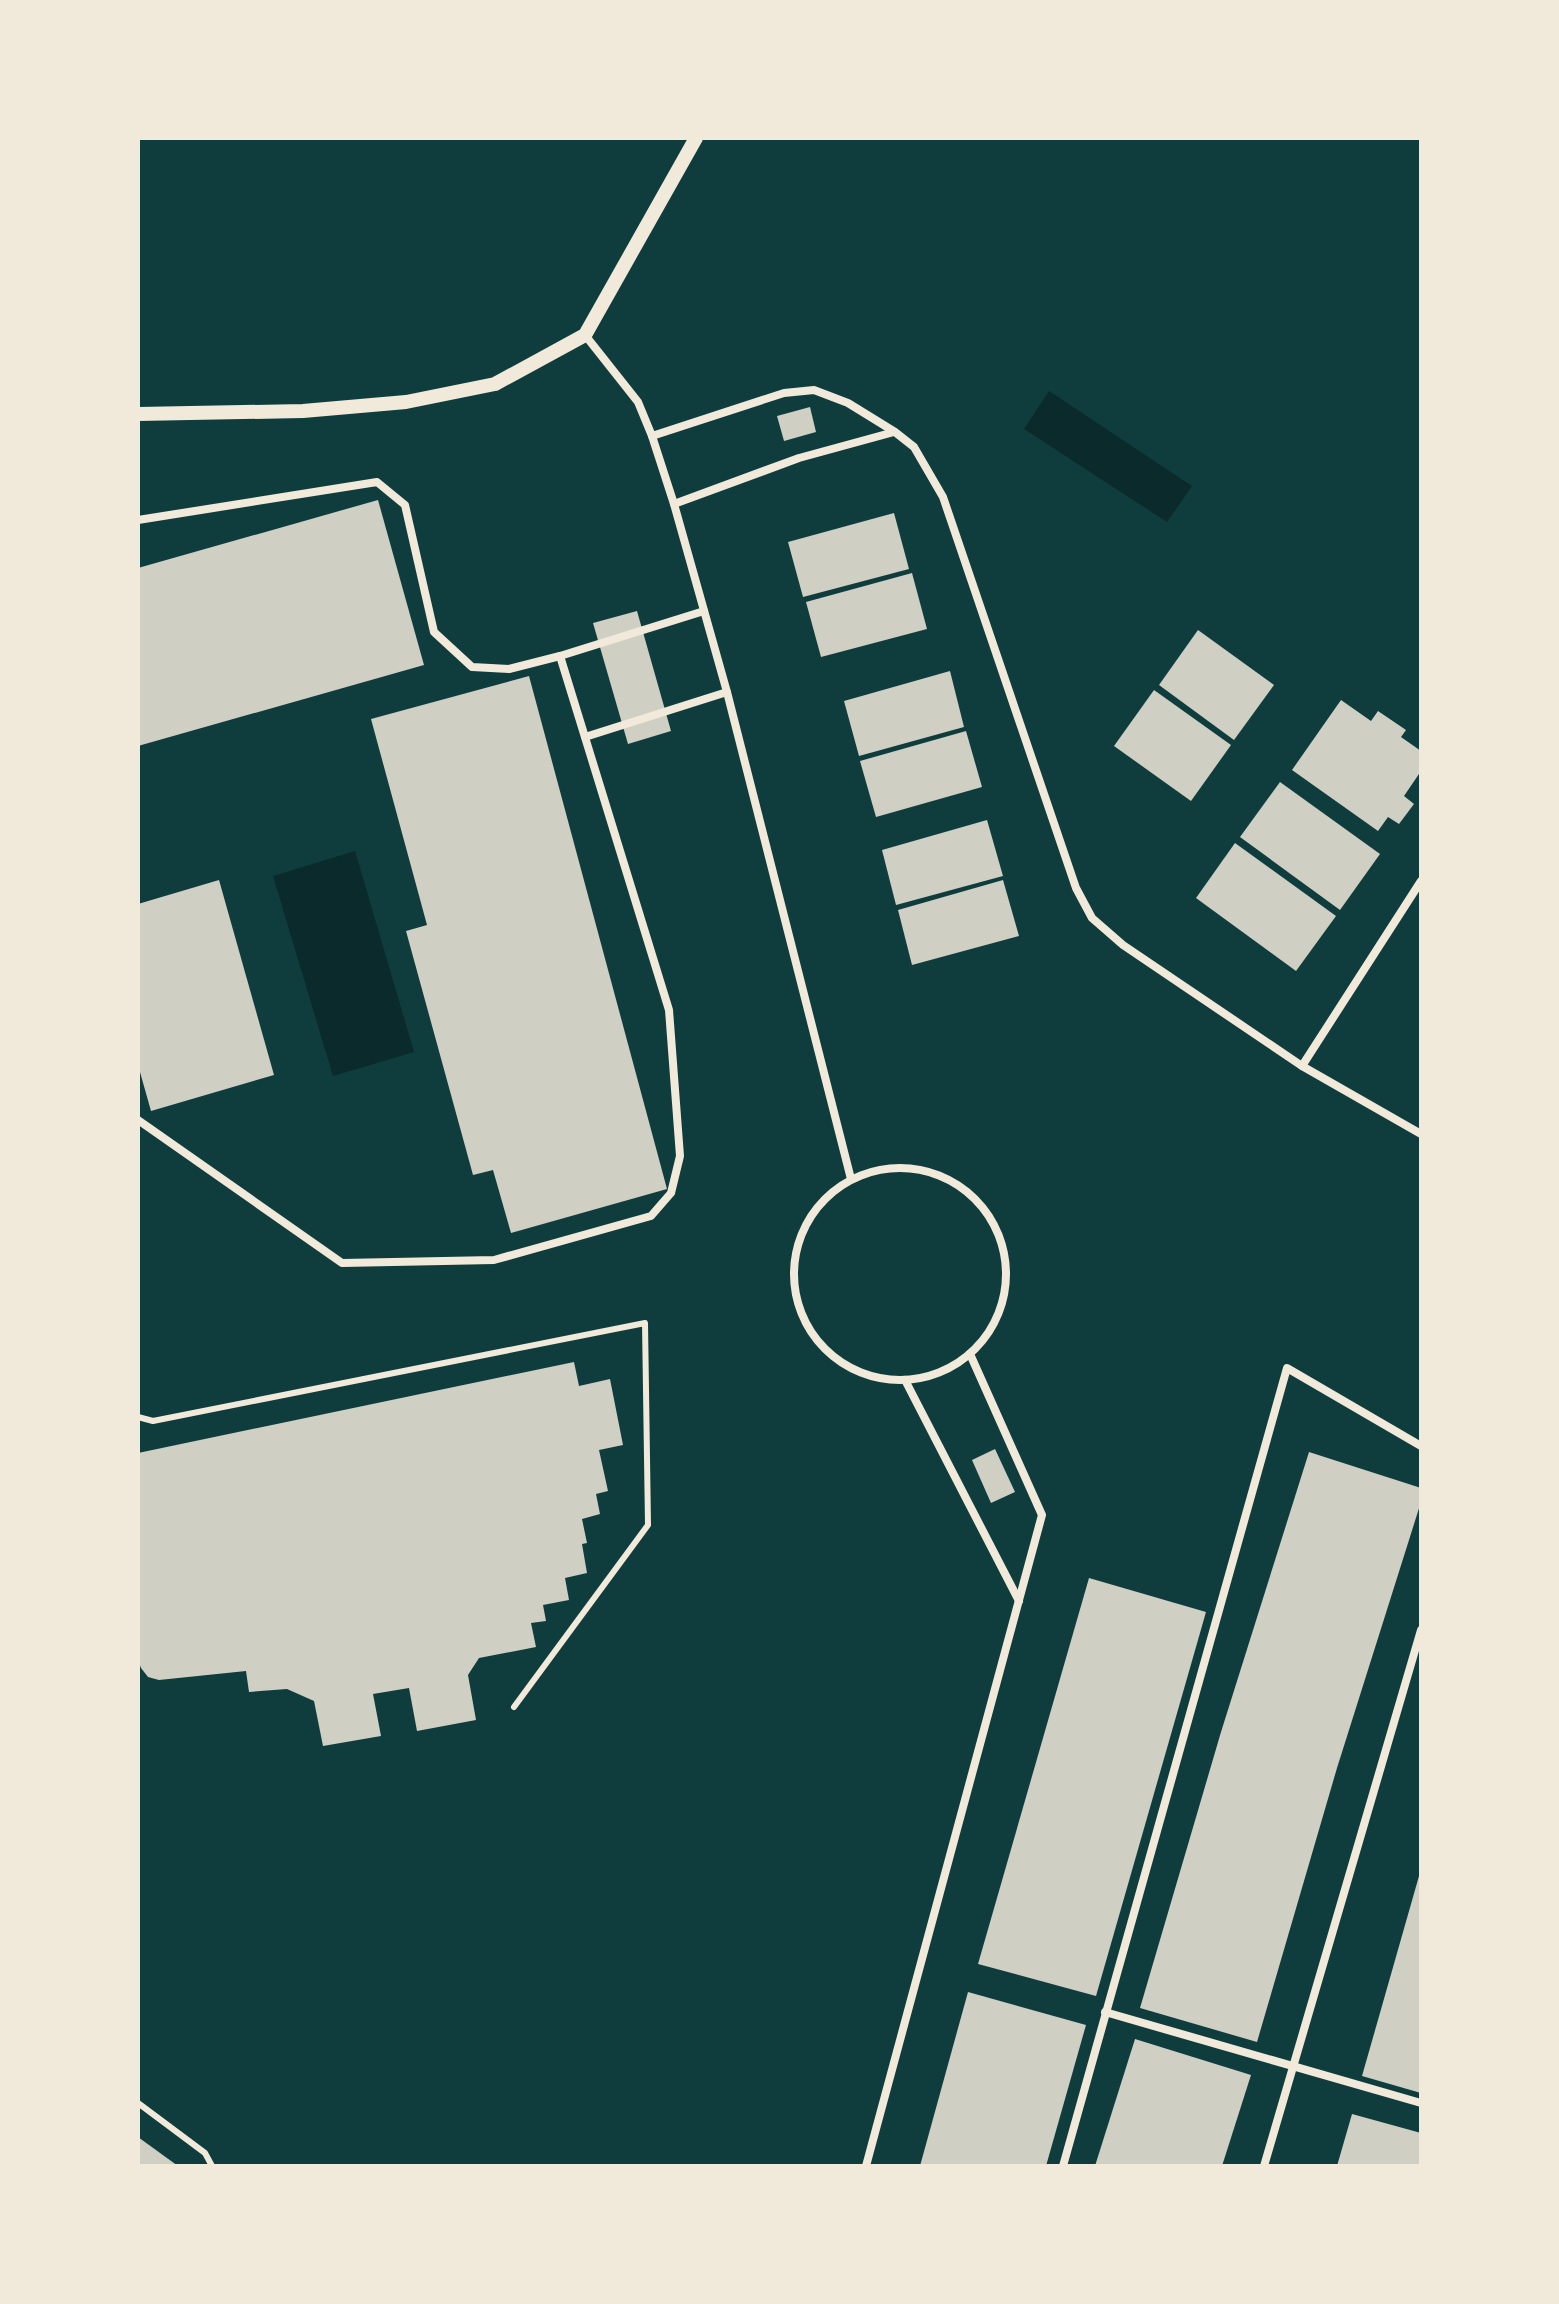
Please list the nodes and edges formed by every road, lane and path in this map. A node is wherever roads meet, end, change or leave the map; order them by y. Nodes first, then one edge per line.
1 (696, 138) edge
2 (585, 335) junction
3 (138, 414) edge
4 (895, 432) junction
5 (652, 436) junction
6 (674, 504) junction
7 (138, 520) edge
8 (704, 611) junction
9 (560, 656) junction
10 (727, 692) junction
11 (585, 737) junction
12 (1421, 881) edge
13 (1302, 1066) junction
14 (138, 1120) edge
15 (1421, 1134) edge
16 (851, 1179) junction
17 (970, 1354) junction
18 (905, 1380) junction
19 (138, 1417) edge
20 (1421, 1446) edge
21 (1019, 1602) junction
22 (1421, 1630) edge
23 (514, 1707) dead end
24 (1105, 2012) junction
25 (1293, 2065) junction
26 (138, 2103) edge
27 (1421, 2103) edge
28 (212, 2166) edge
29 (866, 2166) edge
30 (1063, 2166) edge
31 (1264, 2166) edge

1 - 2 street
2 - 3 street
2 - 5 street
4 - 5 street
4 - 6 street
4 - 13 street
5 - 6 street
6 - 8 street
7 - 9 street
8 - 9 street
8 - 10 street
9 - 11 street
10 - 11 street
10 - 16 street
11 - 14 street
12 - 13 street
13 - 15 street
16 - 17 street
16 - 18 street
17 - 18 street
17 - 21 street
18 - 21 street
19 - 23 lane
20 - 24 street
21 - 29 street
22 - 25 street
24 - 25 street
24 - 30 street
25 - 27 street
25 - 31 street
26 - 28 lane

